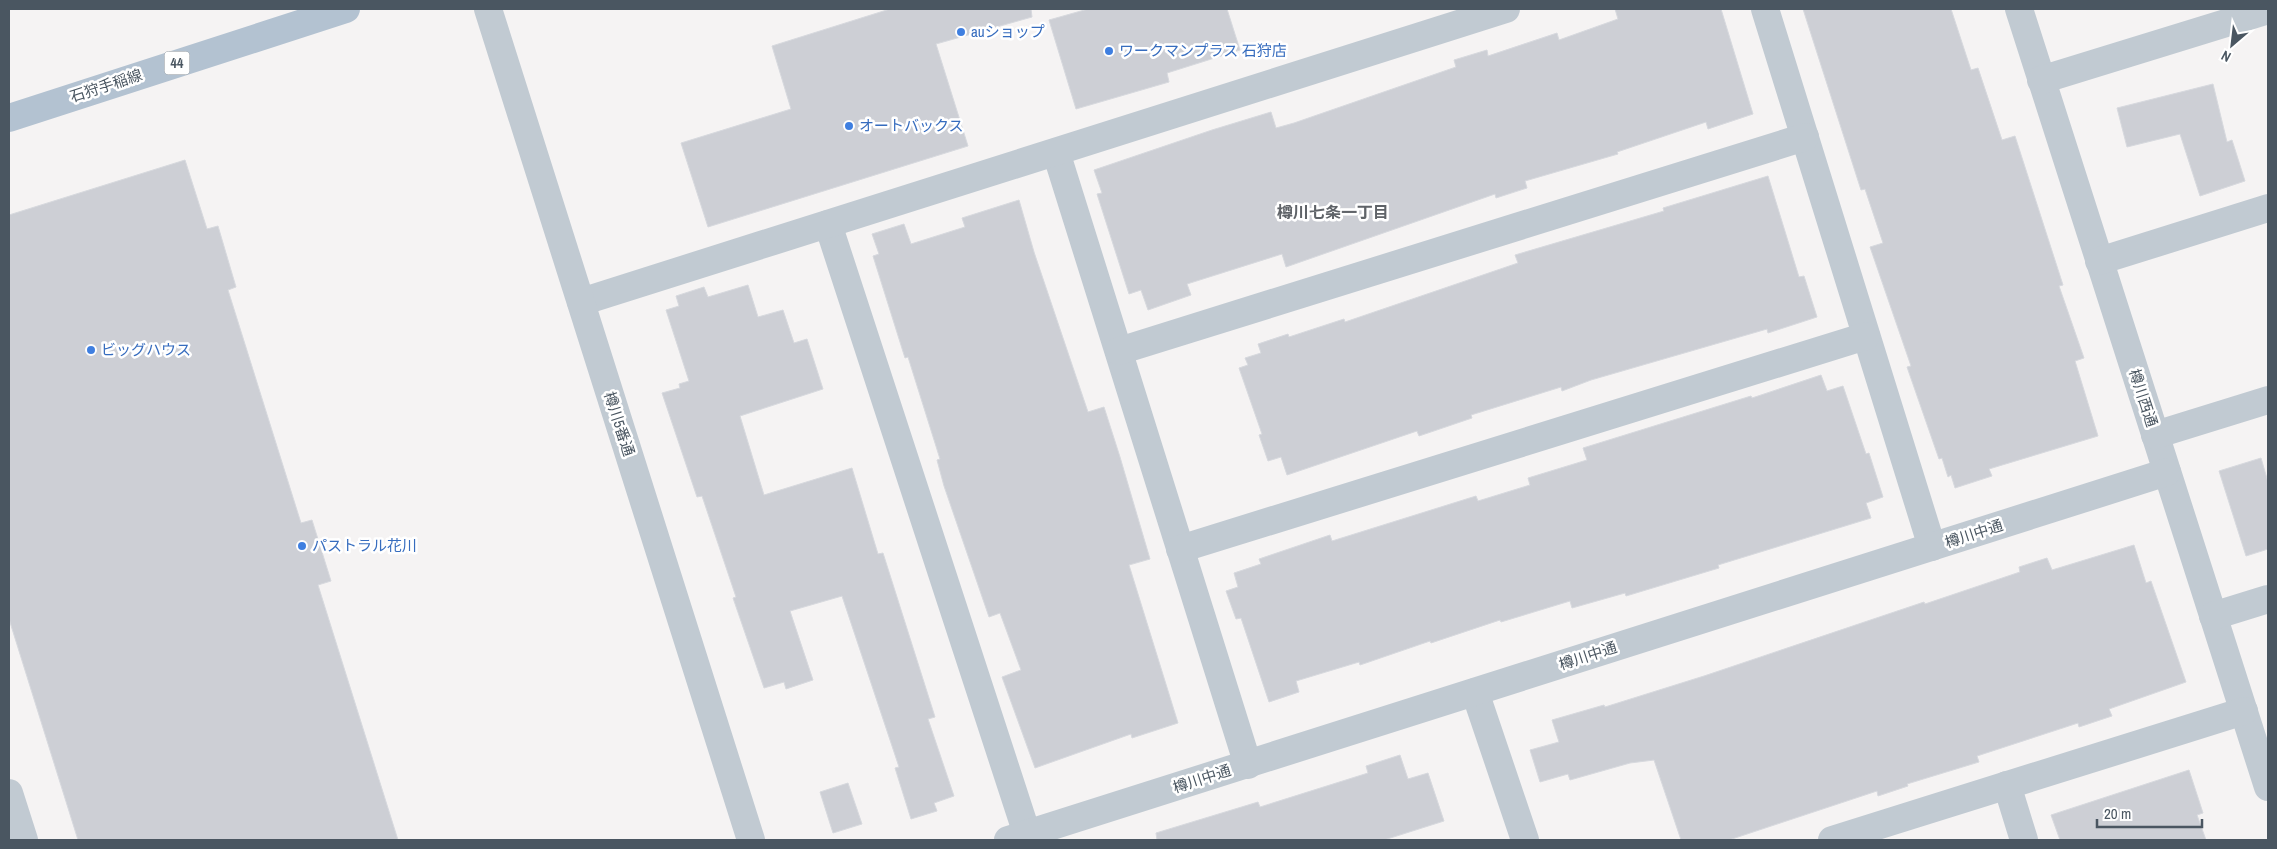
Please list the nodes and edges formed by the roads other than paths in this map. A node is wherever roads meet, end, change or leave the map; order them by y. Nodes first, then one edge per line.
1 (346, 9) edge
2 (488, 9) edge
3 (1506, 9) edge
4 (1765, 9) edge
5 (2019, 9) edge
6 (2268, 10) edge
7 (2041, 80) junction
8 (9, 118) edge
9 (1804, 137) junction
10 (1056, 152) junction
11 (2268, 208) edge
12 (828, 224) junction
13 (2099, 261) junction
14 (581, 302) junction
15 (1866, 336) junction
16 (1118, 351) junction
17 (2268, 400) edge
18 (2155, 435) junction
19 (2168, 472) junction
20 (1932, 547) junction
21 (1180, 549) junction
22 (2268, 599) edge
23 (2213, 616) junction
24 (1475, 692) junction
25 (2244, 712) junction
26 (1248, 765) junction
27 (2007, 786) junction
28 (2268, 787) edge
29 (9, 793) edge
30 (1018, 837) edge
31 (24, 840) edge
32 (750, 840) edge
33 (1525, 840) edge
34 (1832, 840) edge
35 (2024, 840) edge

1 - 8 main road, 石狩手稲線 / 44
2 - 14 street, 樽川5番通
3 - 10 street
4 - 9 street
5 - 7 street, 樽川西通
6 - 7 street
7 - 13 street, 樽川西通
9 - 15 street
9 - 16 street
10 - 12 street
10 - 16 street
11 - 13 street
12 - 14 street
12 - 30 street
13 - 18 street, 樽川西通
14 - 32 street, 樽川5番通
15 - 20 street
15 - 21 street
16 - 21 street
17 - 18 street
18 - 19 street, 樽川西通
19 - 20 street, 樽川中通
19 - 23 street, 樽川西通
20 - 24 street, 樽川中通
21 - 26 street
22 - 23 street
23 - 25 street, 樽川西通
24 - 26 street, 樽川中通
24 - 33 street
25 - 27 street
25 - 28 street, 樽川西通
26 - 30 street, 樽川中通
27 - 34 street
27 - 35 street
29 - 31 street

